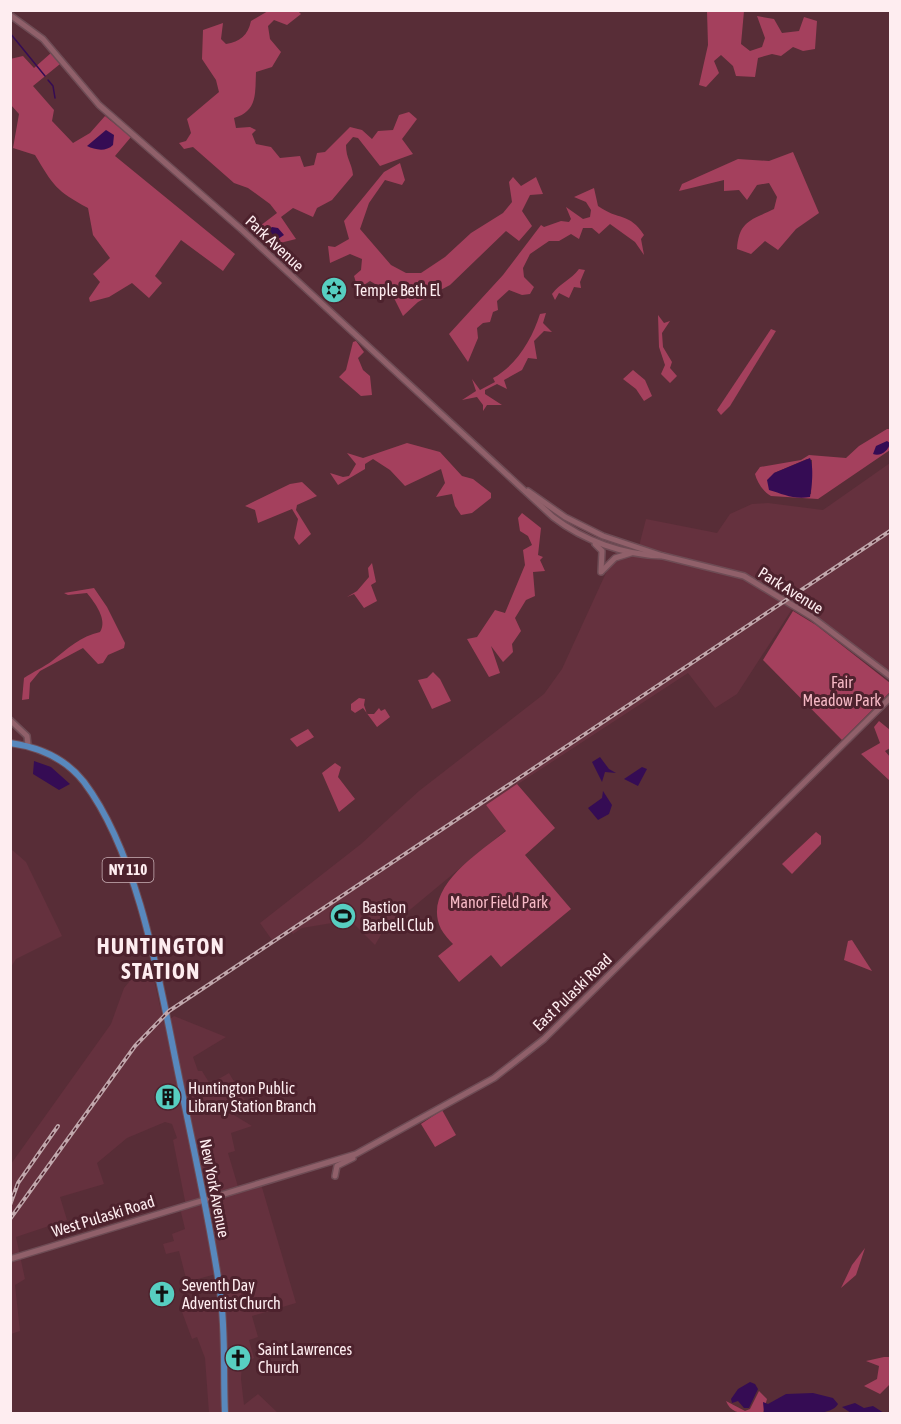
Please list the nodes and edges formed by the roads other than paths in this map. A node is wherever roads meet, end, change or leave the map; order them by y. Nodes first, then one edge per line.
1 (10, 15) edge
2 (524, 488) junction
3 (553, 517) junction
4 (565, 517) junction
5 (603, 536) junction
6 (584, 537) junction
7 (611, 547) junction
8 (635, 553) junction
9 (656, 554) junction
10 (663, 556) junction
11 (891, 676) edge
12 (891, 698) edge
13 (10, 720) edge
14 (10, 743) edge
15 (28, 745) junction
16 (356, 1154) junction
17 (335, 1176) dead end
18 (204, 1201) junction
19 (10, 1259) edge
20 (225, 1413) edge

1 - 2 main road, Park Avenue
2 - 3 main road, Park Avenue
2 - 4 main road, Park Avenue
3 - 4 main road
3 - 6 main road, Park Avenue
4 - 5 main road, Park Avenue
5 - 7 main road
5 - 9 main road, Park Avenue
6 - 7 main road, Park Avenue
6 - 8 main road
7 - 8 main road, Park Avenue
7 - 9 main road
8 - 10 main road, Park Avenue
9 - 10 main road, Park Avenue
10 - 11 main road, Park Avenue
12 - 16 main road, East Pulaski Road
13 - 15 main road
14 - 15 main road, New York Avenue / NY 110
15 - 18 main road, New York Avenue / NY 110
16 - 17 main road
16 - 18 main road, East Pulaski Road
18 - 19 main road, West Pulaski Road
18 - 20 main road, New York Avenue / NY 110

